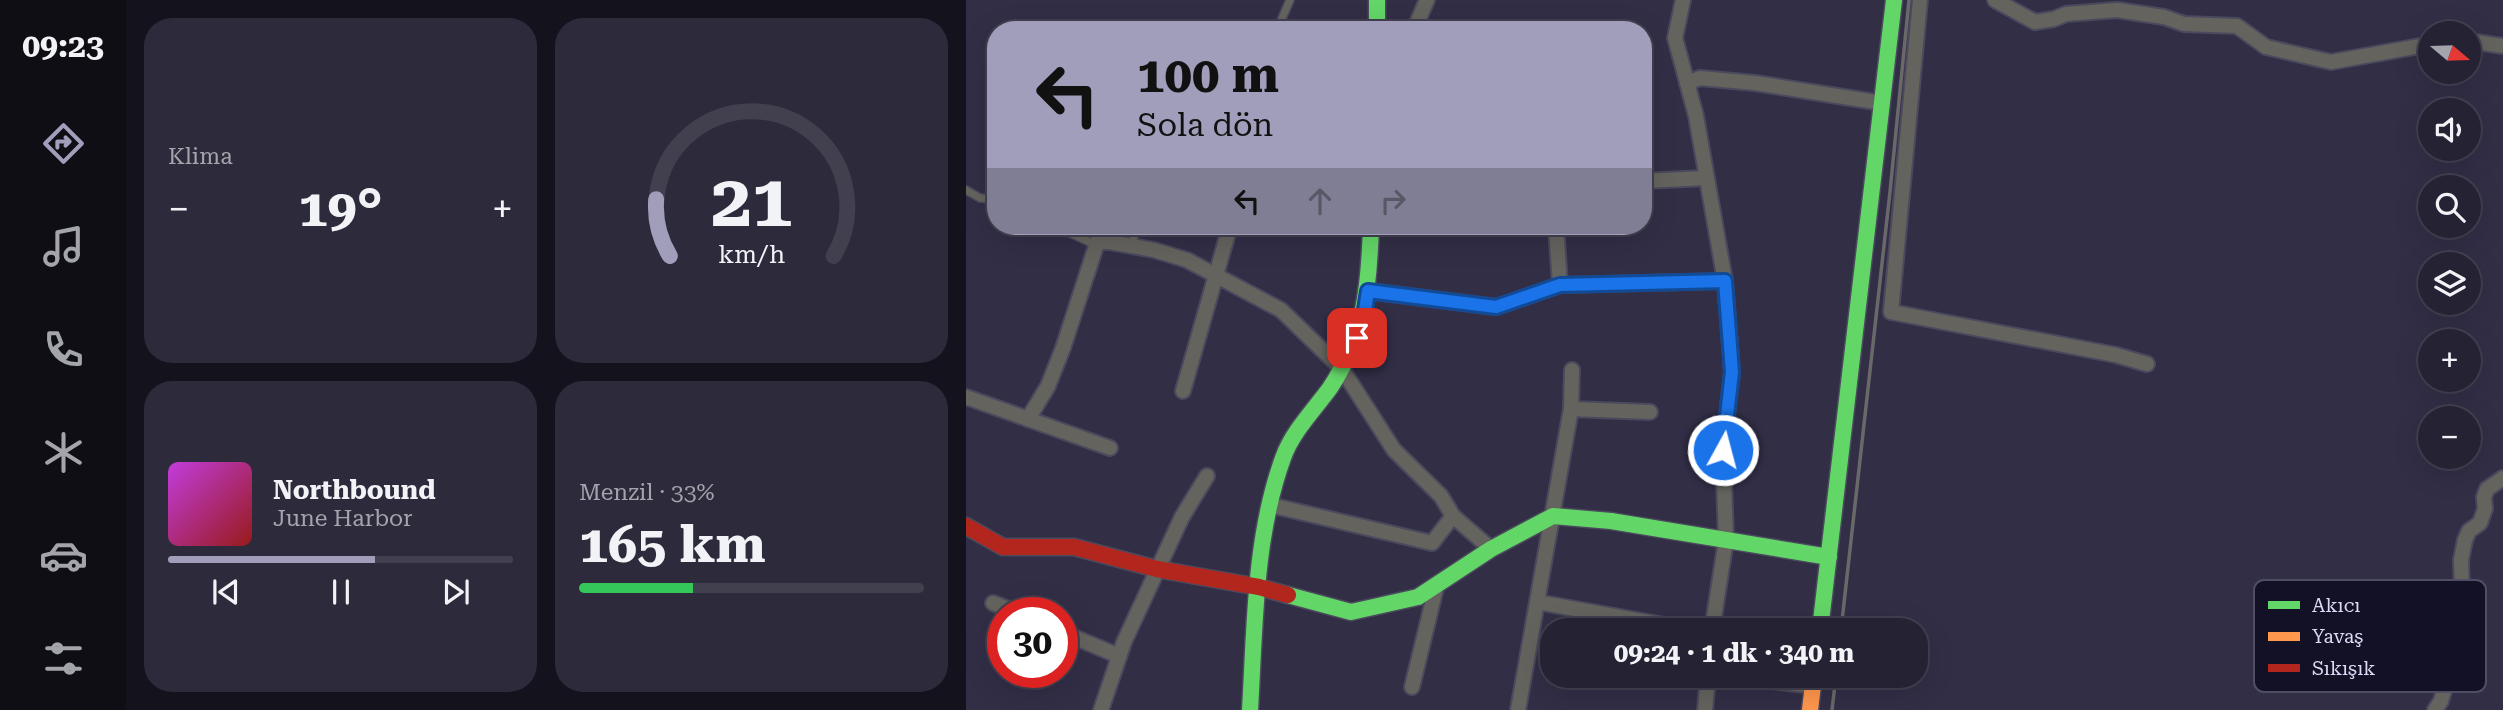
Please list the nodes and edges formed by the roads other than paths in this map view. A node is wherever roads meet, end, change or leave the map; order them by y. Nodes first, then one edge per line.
1 (1290, 0) edge
2 (1377, 0) edge
3 (1427, 0) edge
4 (1684, 0) edge
5 (1894, 0) edge
6 (1920, 0) edge
7 (1998, 1) edge
8 (1281, 21) edge
9 (1377, 21) edge
10 (1418, 21) edge
11 (2482, 43) edge
12 (2418, 46) edge
13 (2503, 46) edge
14 (1687, 83) junction
15 (1882, 103) junction
16 (1706, 178) junction
17 (1652, 181) edge
18 (966, 190) edge
19 (987, 198) edge
20 (1074, 235) edge
21 (1134, 235) edge
22 (1227, 235) edge
23 (1371, 235) edge
24 (1557, 235) edge
25 (1096, 245) junction
26 (1132, 246) junction
27 (1215, 276) junction
28 (1725, 281) junction
29 (1560, 285) junction
30 (1368, 291) junction
31 (2147, 364) dead end
32 (1342, 369) junction
33 (1572, 370) dead end
34 (1183, 391) dead end
35 (966, 397) edge
36 (1571, 409) junction
37 (1650, 412) dead end
38 (1028, 419) junction
39 (1110, 447) dead end
40 (1207, 476) dead end
41 (2503, 478) edge
42 (1270, 505) junction
43 (1453, 516) junction
44 (1553, 516) junction
45 (966, 526) edge
46 (1726, 540) junction
47 (1491, 549) junction
48 (1829, 557) junction
49 (1157, 569) junction
50 (2462, 580) edge
51 (1437, 584) junction
52 (1259, 587) junction
53 (1537, 602) junction
54 (1625, 618) edge
55 (1714, 618) edge
56 (1821, 618) edge
57 (1078, 639) edge
58 (1119, 656) junction
59 (1412, 687) dead end
60 (1706, 688) edge
61 (1812, 688) edge
62 (2444, 692) edge
63 (1101, 710) edge
64 (1250, 710) edge
65 (1518, 710) edge
66 (1705, 710) edge
67 (1810, 710) edge
68 (2435, 710) edge

1 - 8 lane
2 - 9 street
3 - 10 street
4 - 14 street
5 - 15 street
6 - 31 street
7 - 12 street
11 - 13 street
14 - 15 street
14 - 16 street
15 - 48 street
16 - 17 street
16 - 28 street
18 - 19 lane
20 - 25 lane
21 - 26 lane
22 - 27 street
23 - 30 street
24 - 29 street
25 - 26 street
25 - 38 street
26 - 27 street
27 - 32 street
27 - 34 street
28 - 29 street
28 - 46 street
29 - 30 street
30 - 32 street
32 - 42 street
32 - 43 street
33 - 36 street
35 - 38 street
36 - 37 street
36 - 44 street
38 - 39 street
40 - 49 street
41 - 50 street
42 - 43 street
42 - 52 street
43 - 47 street
44 - 46 street
44 - 47 street
44 - 53 street
45 - 49 street
46 - 48 street
46 - 55 street
47 - 51 street
48 - 56 street
49 - 52 street
49 - 58 street
51 - 52 street
51 - 59 street
52 - 64 street
53 - 54 street
53 - 65 street
57 - 58 street
58 - 63 street
60 - 66 street
61 - 67 street
62 - 68 street

